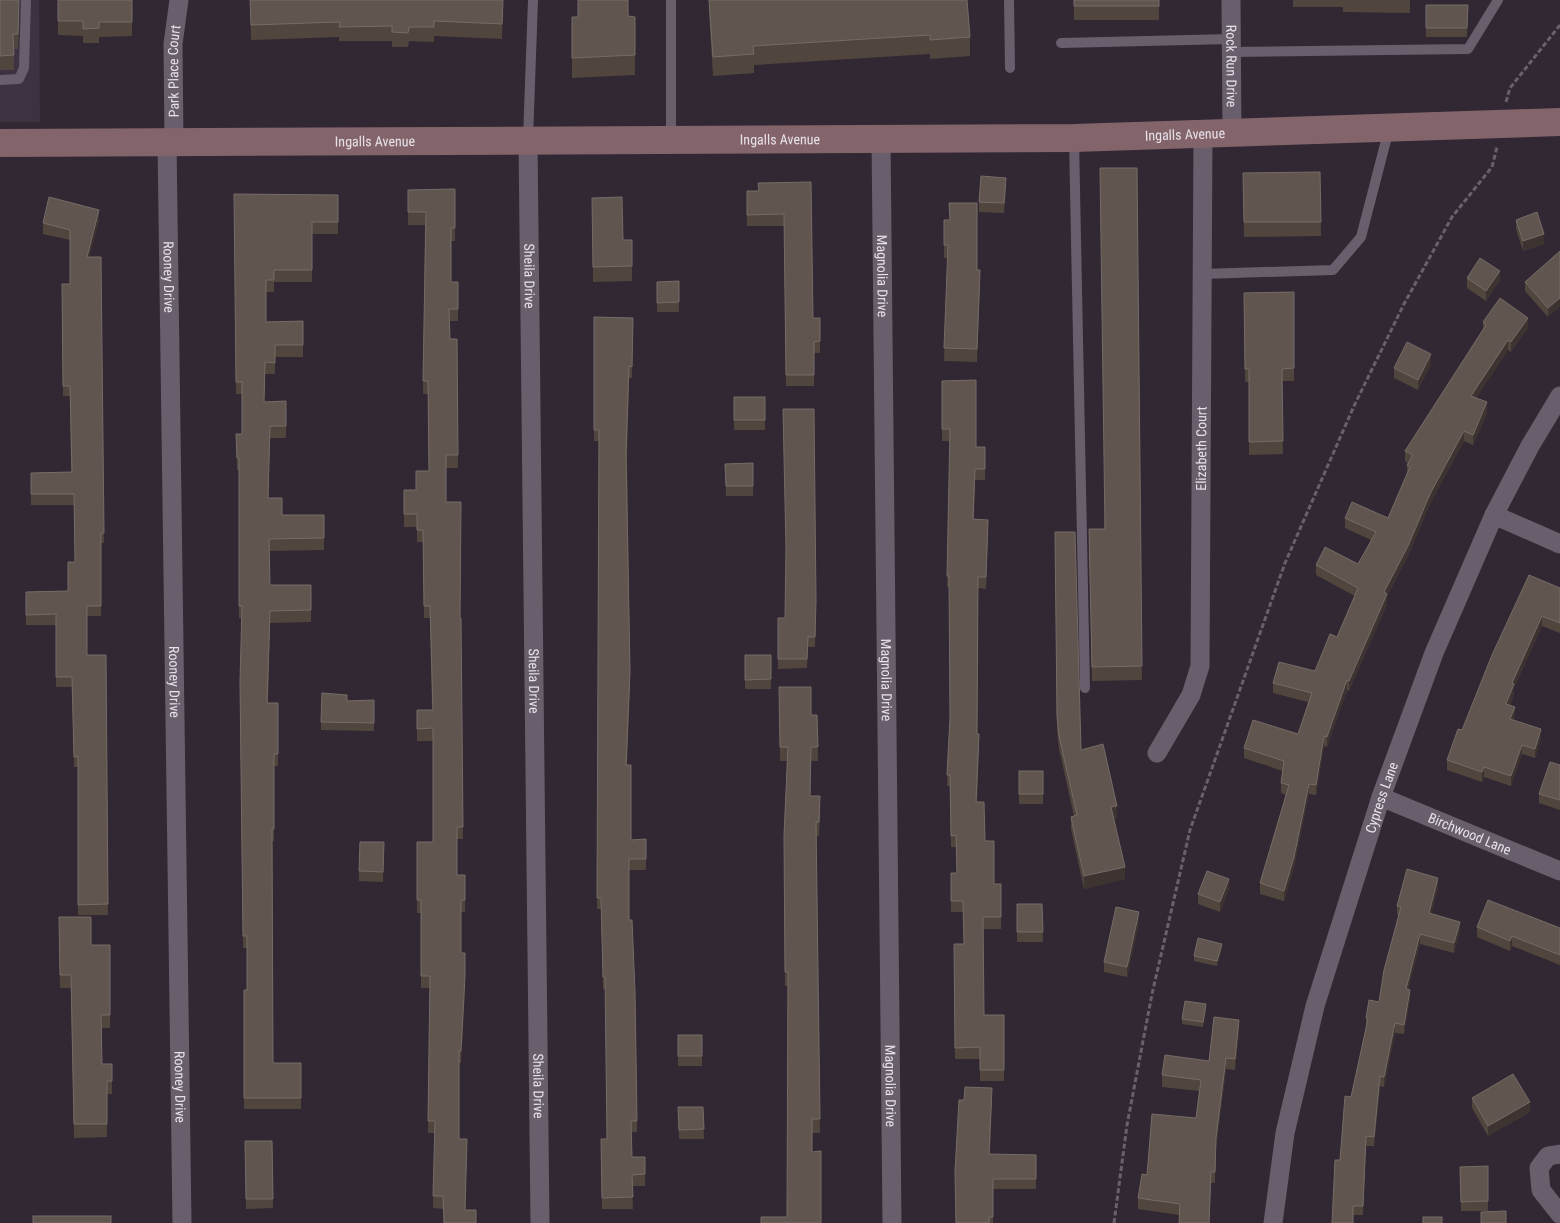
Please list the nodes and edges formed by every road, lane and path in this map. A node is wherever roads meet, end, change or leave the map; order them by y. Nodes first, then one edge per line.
1 (26, 0) edge
2 (179, 0) edge
3 (533, 0) edge
4 (672, 0) edge
5 (1009, 0) edge
6 (1231, 0) edge
7 (1498, 0) edge
8 (1560, 25) edge
9 (1061, 43) dead end
10 (1231, 45) junction
11 (1010, 68) dead end
12 (0, 80) edge
13 (1560, 122) edge
14 (1500, 123) junction
15 (1390, 128) junction
16 (1232, 133) junction
17 (1203, 134) junction
18 (881, 138) junction
19 (1074, 138) junction
20 (671, 139) junction
21 (528, 140) junction
22 (170, 142) junction
23 (0, 143) edge
24 (1202, 274) junction
25 (1560, 396) edge
26 (1494, 515) junction
27 (1560, 544) edge
28 (1085, 688) dead end
29 (1157, 753) dead end
30 (1381, 797) junction
31 (1560, 871) edge
32 (1560, 1154) edge
33 (1560, 1214) edge
34 (182, 1223) edge
35 (540, 1223) edge
36 (892, 1223) edge
37 (1114, 1223) edge
38 (1273, 1223) edge

1 - 12 lane
2 - 22 street, Park Place Court
3 - 21 lane
4 - 20 lane
5 - 11 lane
6 - 10 street, Rock Run Drive
7 - 10 lane
8 - 14 path
9 - 10 lane
10 - 16 street, Rock Run Drive
13 - 14 street, Ingalls Avenue
14 - 15 street, Ingalls Avenue
14 - 37 path
15 - 16 street, Ingalls Avenue
15 - 24 lane
16 - 17 street, Ingalls Avenue
17 - 19 street, Ingalls Avenue
17 - 24 street, Elizabeth Court
18 - 19 street, Ingalls Avenue
18 - 20 street, Ingalls Avenue
18 - 36 street, Magnolia Drive
19 - 28 lane
20 - 21 street, Ingalls Avenue
21 - 22 street, Ingalls Avenue
21 - 35 street, Sheila Drive
22 - 23 street, Ingalls Avenue
22 - 34 street, Rooney Drive
24 - 29 street, Elizabeth Court
25 - 26 street, Cypress Lane
26 - 27 street
26 - 30 street, Cypress Lane
30 - 31 street, Birchwood Lane
30 - 38 street, Cypress Lane
32 - 33 street

